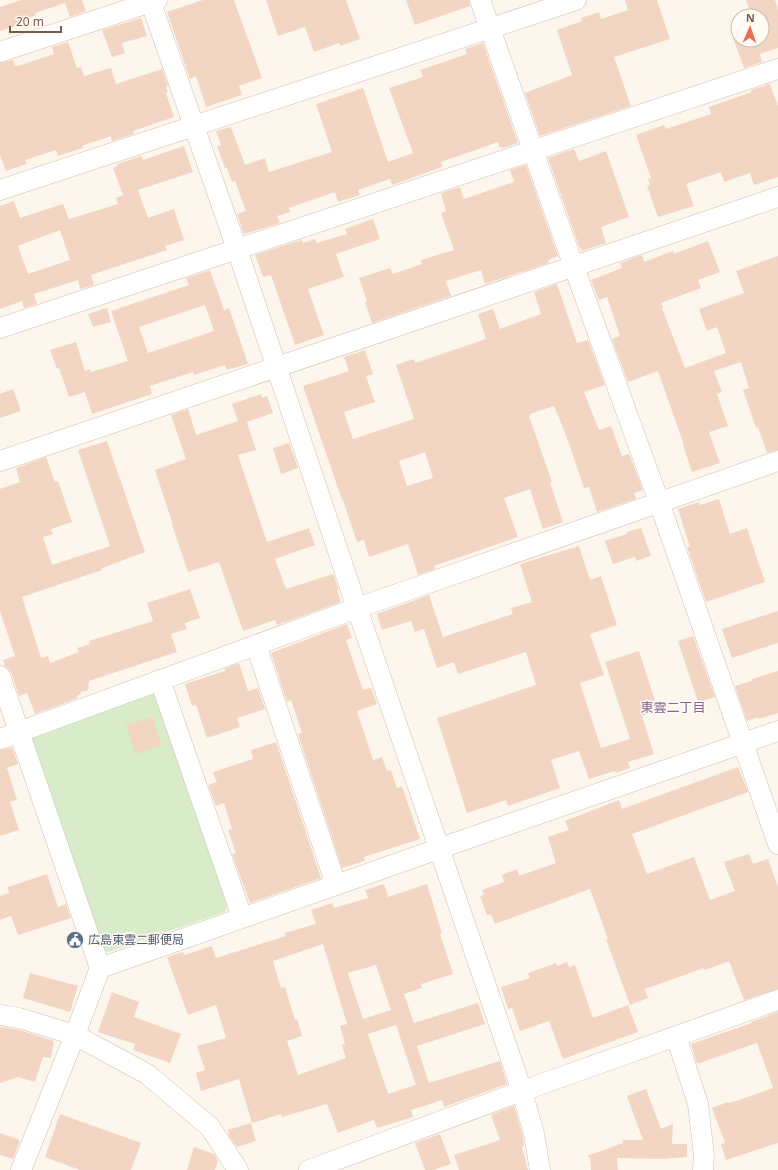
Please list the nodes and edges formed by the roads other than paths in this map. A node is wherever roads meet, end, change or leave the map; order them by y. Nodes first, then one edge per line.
1 (480, 0) edge
2 (576, 0) edge
3 (152, 1) edge
4 (490, 29) junction
5 (0, 52) edge
6 (778, 69) edge
7 (193, 126) junction
8 (533, 150) junction
9 (0, 190) edge
10 (778, 197) edge
11 (237, 249) junction
12 (574, 267) junction
13 (0, 328) edge
14 (276, 368) junction
15 (0, 461) edge
16 (778, 461) edge
17 (659, 502) junction
18 (357, 608) junction
19 (256, 645) junction
20 (0, 676) edge
21 (160, 680) junction
22 (778, 731) edge
23 (19, 733) junction
24 (0, 739) edge
25 (742, 744) junction
26 (778, 844) edge
27 (439, 848) junction
28 (336, 885) junction
29 (242, 917) junction
30 (100, 968) junction
31 (778, 1000) edge
32 (0, 1015) edge
33 (75, 1035) junction
34 (676, 1036) junction
35 (522, 1091) junction
36 (21, 1170) edge
37 (238, 1170) edge
38 (309, 1170) edge
39 (540, 1170) edge
40 (703, 1170) edge

1 - 4 street
2 - 4 street
3 - 5 street
3 - 7 street
4 - 7 street
4 - 8 street
6 - 8 street
7 - 9 street
7 - 11 street
8 - 11 street
8 - 12 street
10 - 12 street
11 - 13 street
11 - 14 street
12 - 14 street
12 - 17 street
14 - 15 street
14 - 18 street
16 - 17 street
17 - 18 street
17 - 25 street
18 - 19 street
18 - 27 street
19 - 21 street
19 - 28 street
20 - 23 street
21 - 23 street
21 - 29 street
22 - 25 street
23 - 24 street
23 - 30 street
25 - 26 street
25 - 27 street
27 - 28 street
27 - 35 street
28 - 29 street
29 - 30 street
30 - 33 street
31 - 34 street
32 - 33 street
33 - 36 street
33 - 37 street
34 - 35 street
34 - 40 street
35 - 38 street
35 - 39 street

